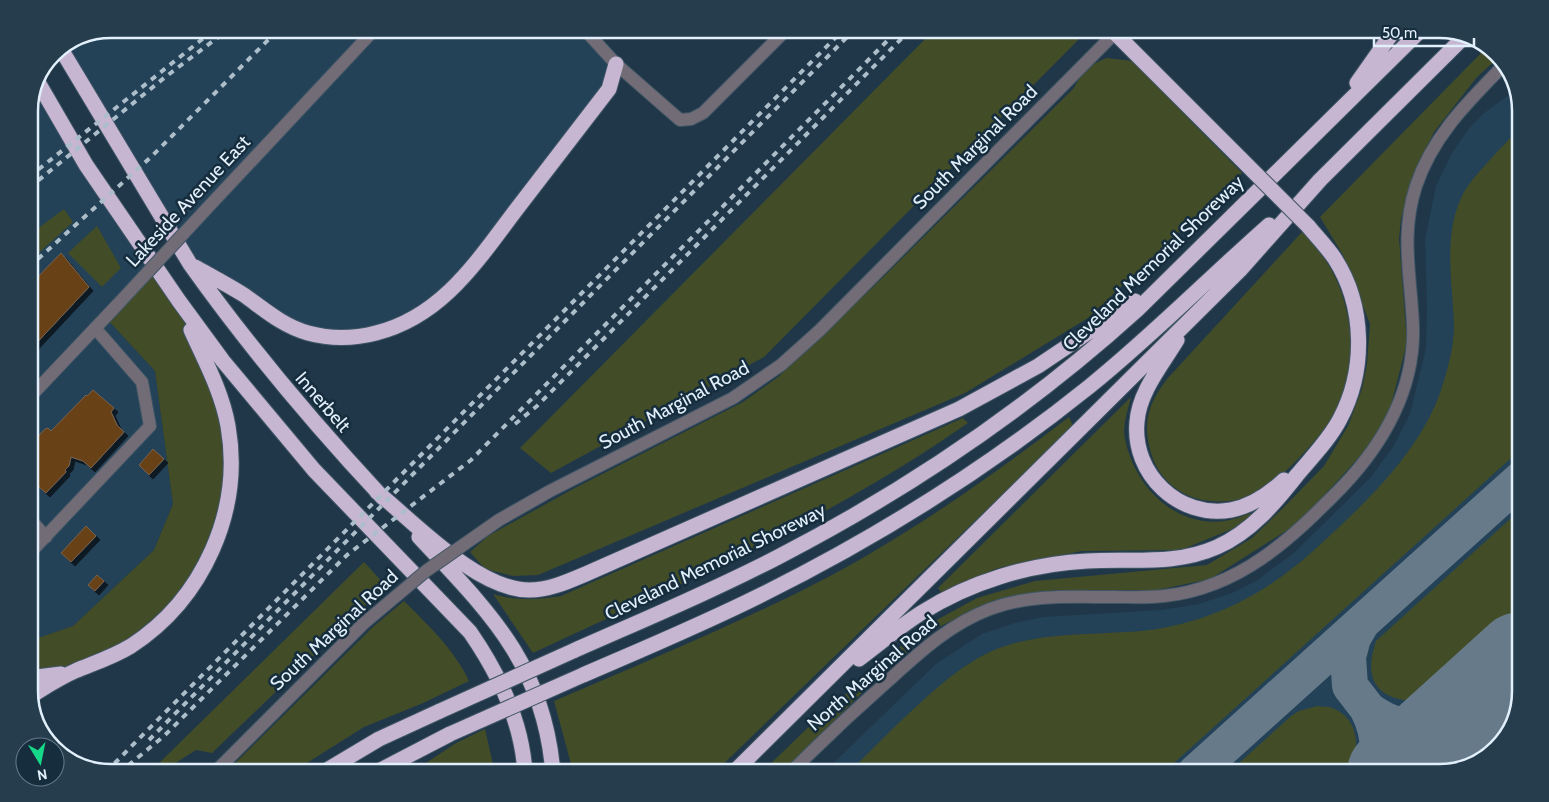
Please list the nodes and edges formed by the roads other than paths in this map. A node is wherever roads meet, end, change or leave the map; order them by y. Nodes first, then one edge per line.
1 (367, 37) edge
2 (591, 37) edge
3 (779, 37) edge
4 (1111, 37) edge
5 (1123, 37) edge
6 (1390, 37) edge
7 (1414, 37) edge
8 (1460, 41) edge
9 (64, 54) edge
10 (616, 64) junction
11 (1499, 70) edge
12 (41, 89) edge
13 (1338, 112) junction
14 (1320, 180) junction
15 (190, 264) junction
16 (1171, 277) junction
17 (179, 301) junction
18 (1188, 321) junction
19 (95, 328) junction
20 (38, 388) edge
21 (1312, 457) junction
22 (377, 492) junction
23 (38, 528) edge
24 (46, 537) junction
25 (38, 545) edge
26 (75, 671) junction
27 (38, 677) edge
28 (38, 692) edge
29 (808, 698) junction
30 (223, 764) edge
31 (337, 764) edge
32 (392, 764) edge
33 (524, 764) edge
34 (552, 764) edge
35 (742, 764) edge
36 (800, 764) edge

1 - 19 street, Lakeside Avenue East, bridge
2 - 10 street
3 - 10 street
4 - 30 street, South Marginal Road, bridge
5 - 21 highway, bridge
6 - 13 highway
7 - 13 highway, Cleveland Memorial Shoreway
8 - 14 highway
9 - 15 highway, Innerbelt
10 - 15 highway
11 - 36 street, North Marginal Road
12 - 17 highway
13 - 16 highway, Cleveland Memorial Shoreway
14 - 18 highway
14 - 32 highway, bridge
15 - 22 highway, Innerbelt
16 - 22 highway
16 - 31 highway, Cleveland Memorial Shoreway, bridge
17 - 26 highway
17 - 33 highway
18 - 21 highway
18 - 29 highway
19 - 20 street, Lakeside Avenue East
19 - 24 street
21 - 29 highway
22 - 34 highway, Innerbelt
23 - 24 street
24 - 25 street
26 - 27 highway
26 - 28 highway
29 - 35 highway

